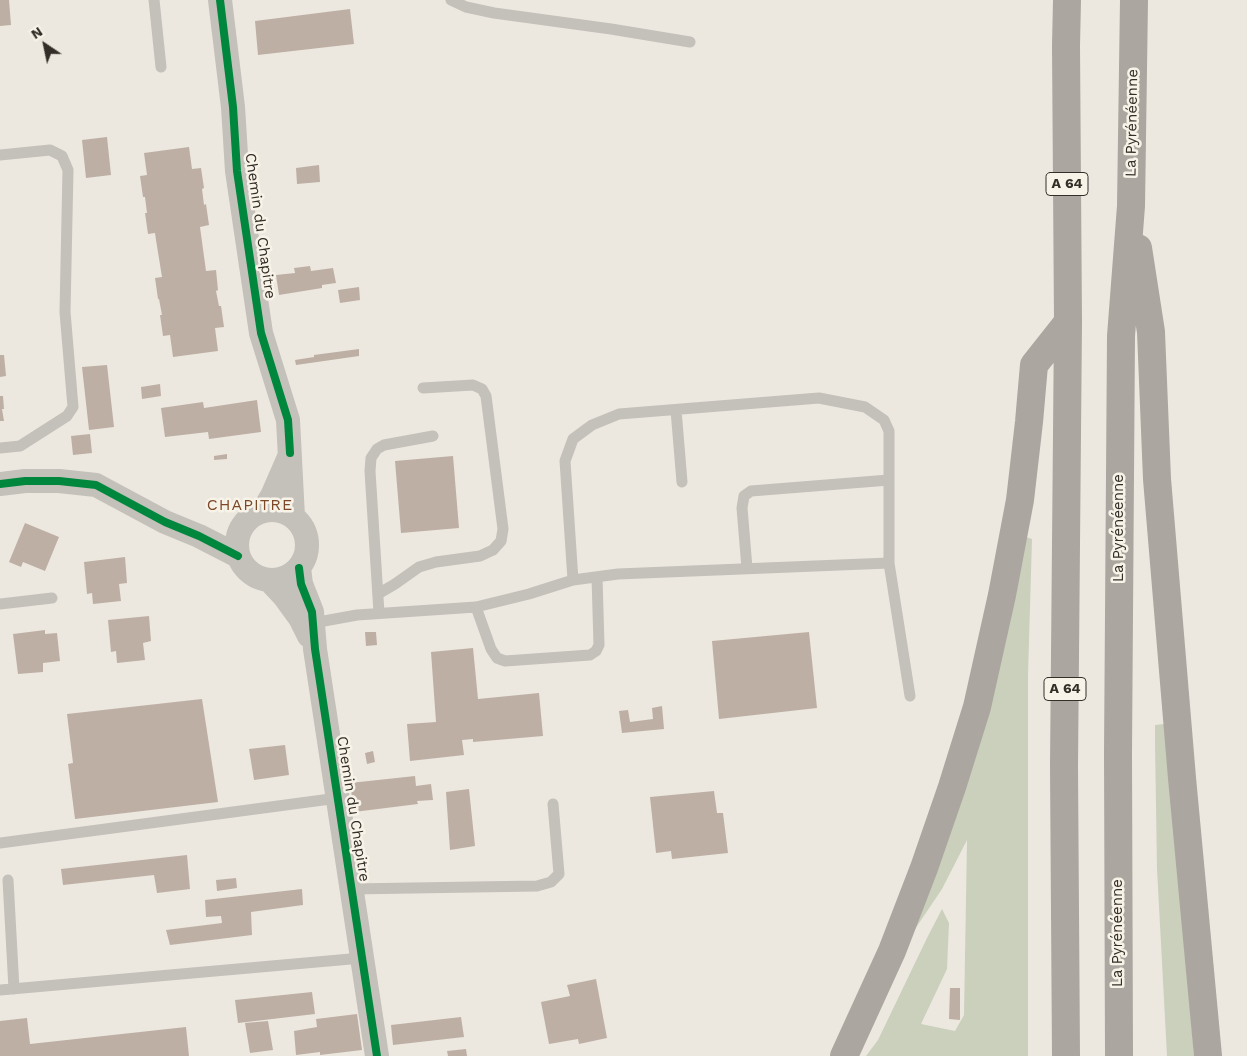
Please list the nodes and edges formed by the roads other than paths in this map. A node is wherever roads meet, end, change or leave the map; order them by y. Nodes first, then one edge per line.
1 (154, 0) edge
2 (220, 0) edge
3 (451, 0) edge
4 (1067, 0) edge
5 (1134, 0) edge
6 (690, 42) dead end
7 (161, 67) dead end
8 (0, 155) edge
9 (1131, 206) junction
10 (1068, 322) junction
11 (423, 388) dead end
12 (676, 410) junction
13 (433, 436) dead end
14 (0, 448) edge
15 (290, 453) junction
16 (889, 480) junction
17 (682, 482) dead end
18 (0, 484) edge
19 (263, 511) junction
20 (293, 517) junction
21 (243, 524) junction
22 (199, 536) junction
23 (238, 556) junction
24 (889, 562) junction
25 (299, 568) junction
26 (747, 568) junction
27 (597, 577) junction
28 (573, 580) junction
29 (270, 581) junction
30 (378, 594) junction
31 (52, 598) dead end
32 (0, 604) edge
33 (476, 607) junction
34 (379, 614) junction
35 (313, 623) junction
36 (315, 649) junction
37 (910, 696) dead end
38 (338, 798) junction
39 (552, 804) dead end
40 (0, 843) edge
41 (8, 880) dead end
42 (351, 889) junction
43 (5, 913) edge
44 (362, 958) junction
45 (14, 989) junction
46 (0, 990) edge
47 (377, 1056) edge
48 (844, 1056) edge
49 (1066, 1056) edge
50 (1119, 1056) edge
51 (1208, 1056) edge

1 - 7 lane
2 - 15 street, Chemin du Chapitre
3 - 6 lane
4 - 10 highway, A 64
5 - 9 highway, La Pyrénéenne
8 - 14 lane
9 - 50 highway, La Pyrénéenne
9 - 51 highway
10 - 48 highway
10 - 49 highway, A 64
11 - 30 lane
12 - 16 lane
12 - 17 lane
12 - 28 lane
13 - 30 lane
15 - 19 street, Chemin du Chapitre
15 - 20 street, Chemin du Chapitre
16 - 24 lane
16 - 26 lane
18 - 22 street
19 - 20 street
19 - 21 street
20 - 25 street
21 - 22 street
21 - 23 street
22 - 23 street
23 - 29 street
24 - 26 lane
24 - 37 lane
25 - 29 street
25 - 35 street, Chemin du Chapitre
26 - 27 lane
27 - 28 lane
27 - 33 lane
28 - 33 lane
29 - 36 street, Chemin du Chapitre
30 - 34 lane
31 - 32 lane
33 - 34 lane
34 - 35 lane
35 - 36 street, Chemin du Chapitre
36 - 38 street, Chemin du Chapitre
38 - 40 lane
38 - 42 street, Chemin du Chapitre
39 - 42 lane
41 - 43 lane
42 - 44 street, Chemin du Chapitre
43 - 45 lane
44 - 45 lane
44 - 47 street, Chemin du Chapitre
45 - 46 lane

